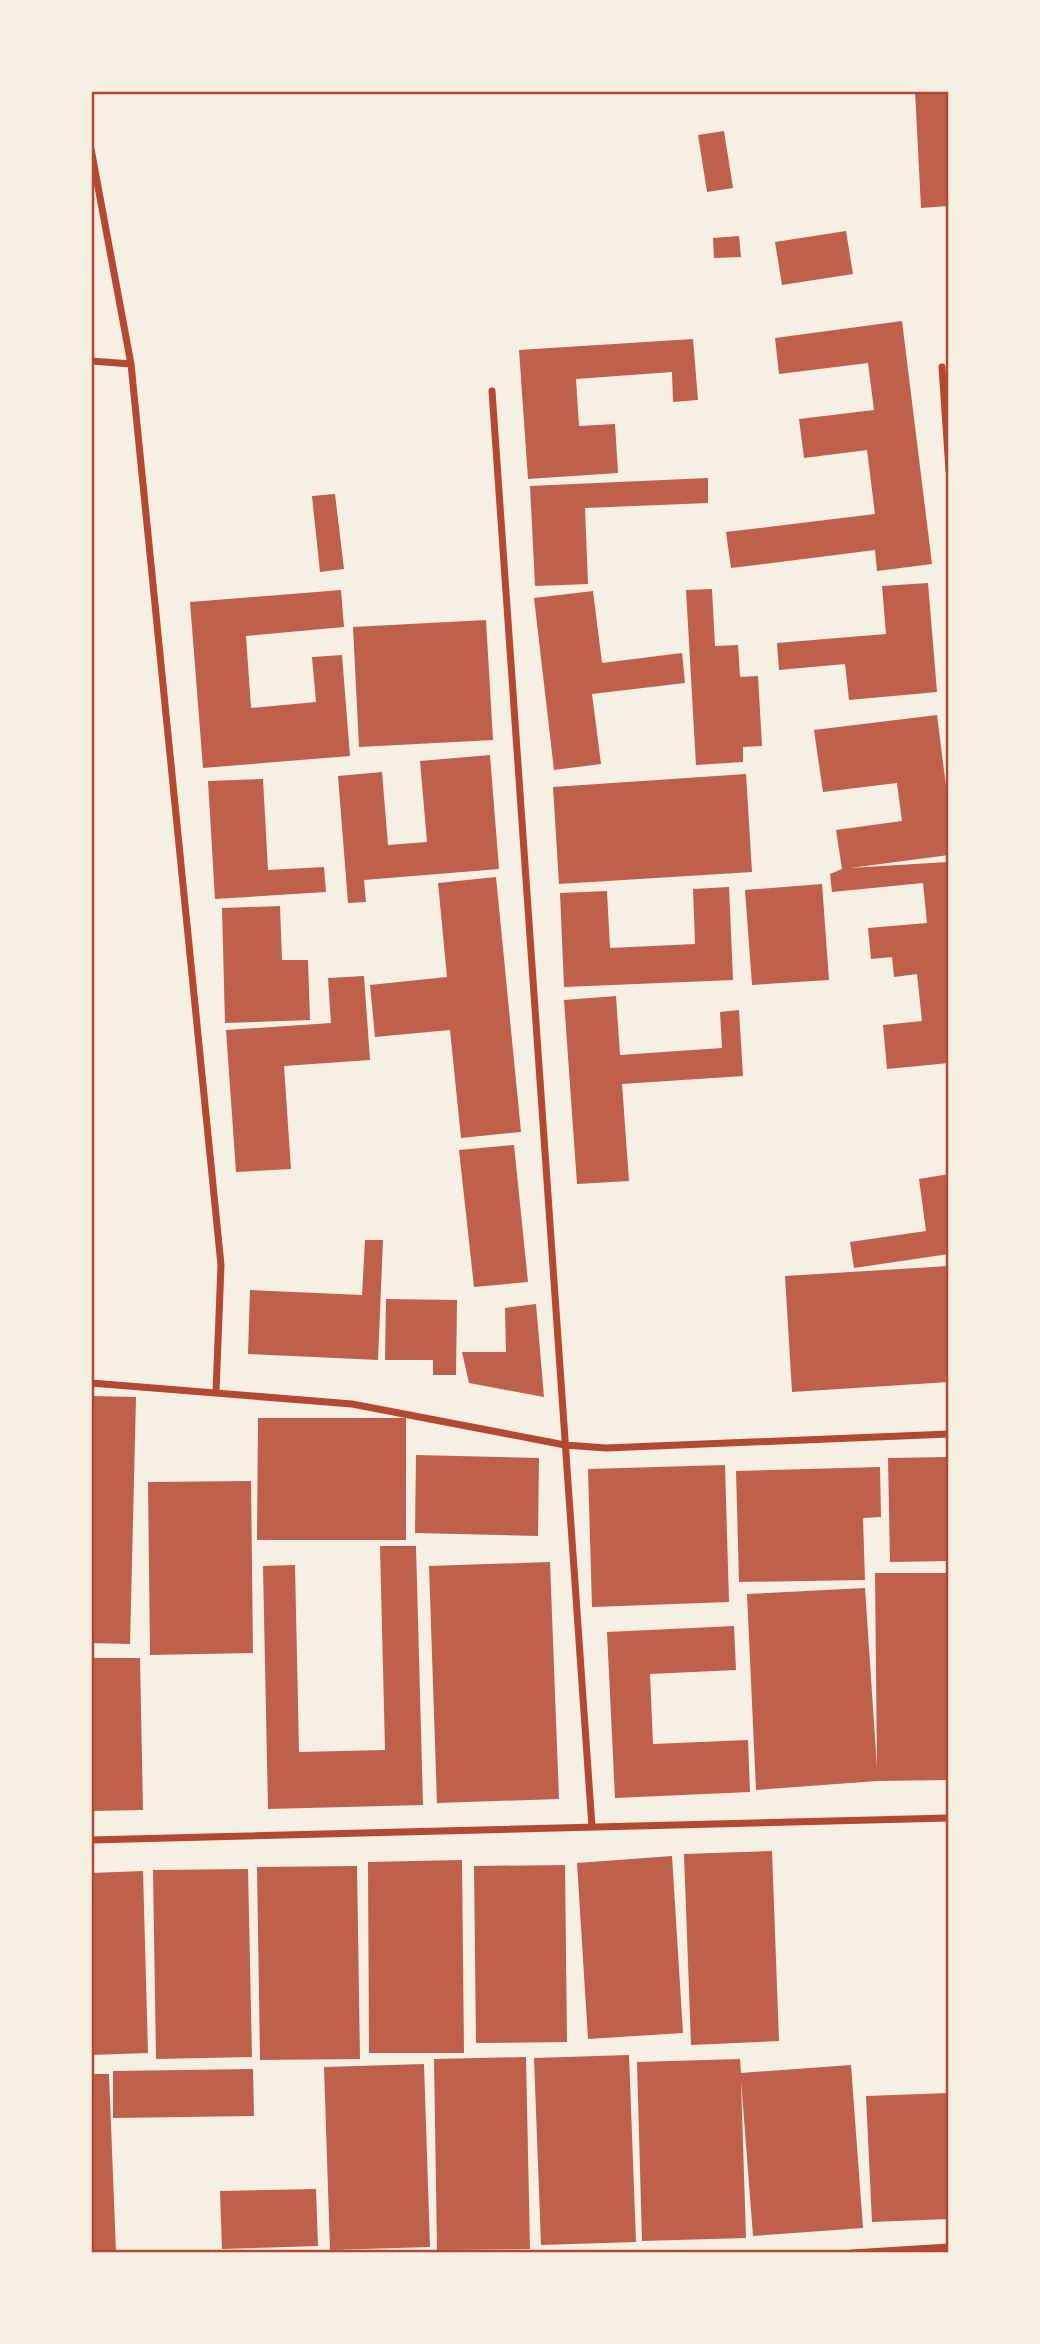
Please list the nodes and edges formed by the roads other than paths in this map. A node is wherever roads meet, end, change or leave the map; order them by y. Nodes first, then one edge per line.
1 (91, 149) edge
2 (91, 360) edge
3 (131, 364) junction
4 (942, 367) dead end
5 (492, 391) dead end
6 (949, 470) edge
7 (91, 1383) edge
8 (216, 1392) junction
9 (949, 1434) edge
10 (565, 1445) junction
11 (949, 1818) edge
12 (593, 1827) junction
13 (91, 1840) edge
14 (949, 2247) edge
15 (852, 2253) edge

1 - 3 street
2 - 3 street
3 - 8 street
4 - 6 street
5 - 10 street
7 - 8 street
8 - 10 street
9 - 10 street
10 - 12 street
11 - 12 street
12 - 13 street
14 - 15 street

